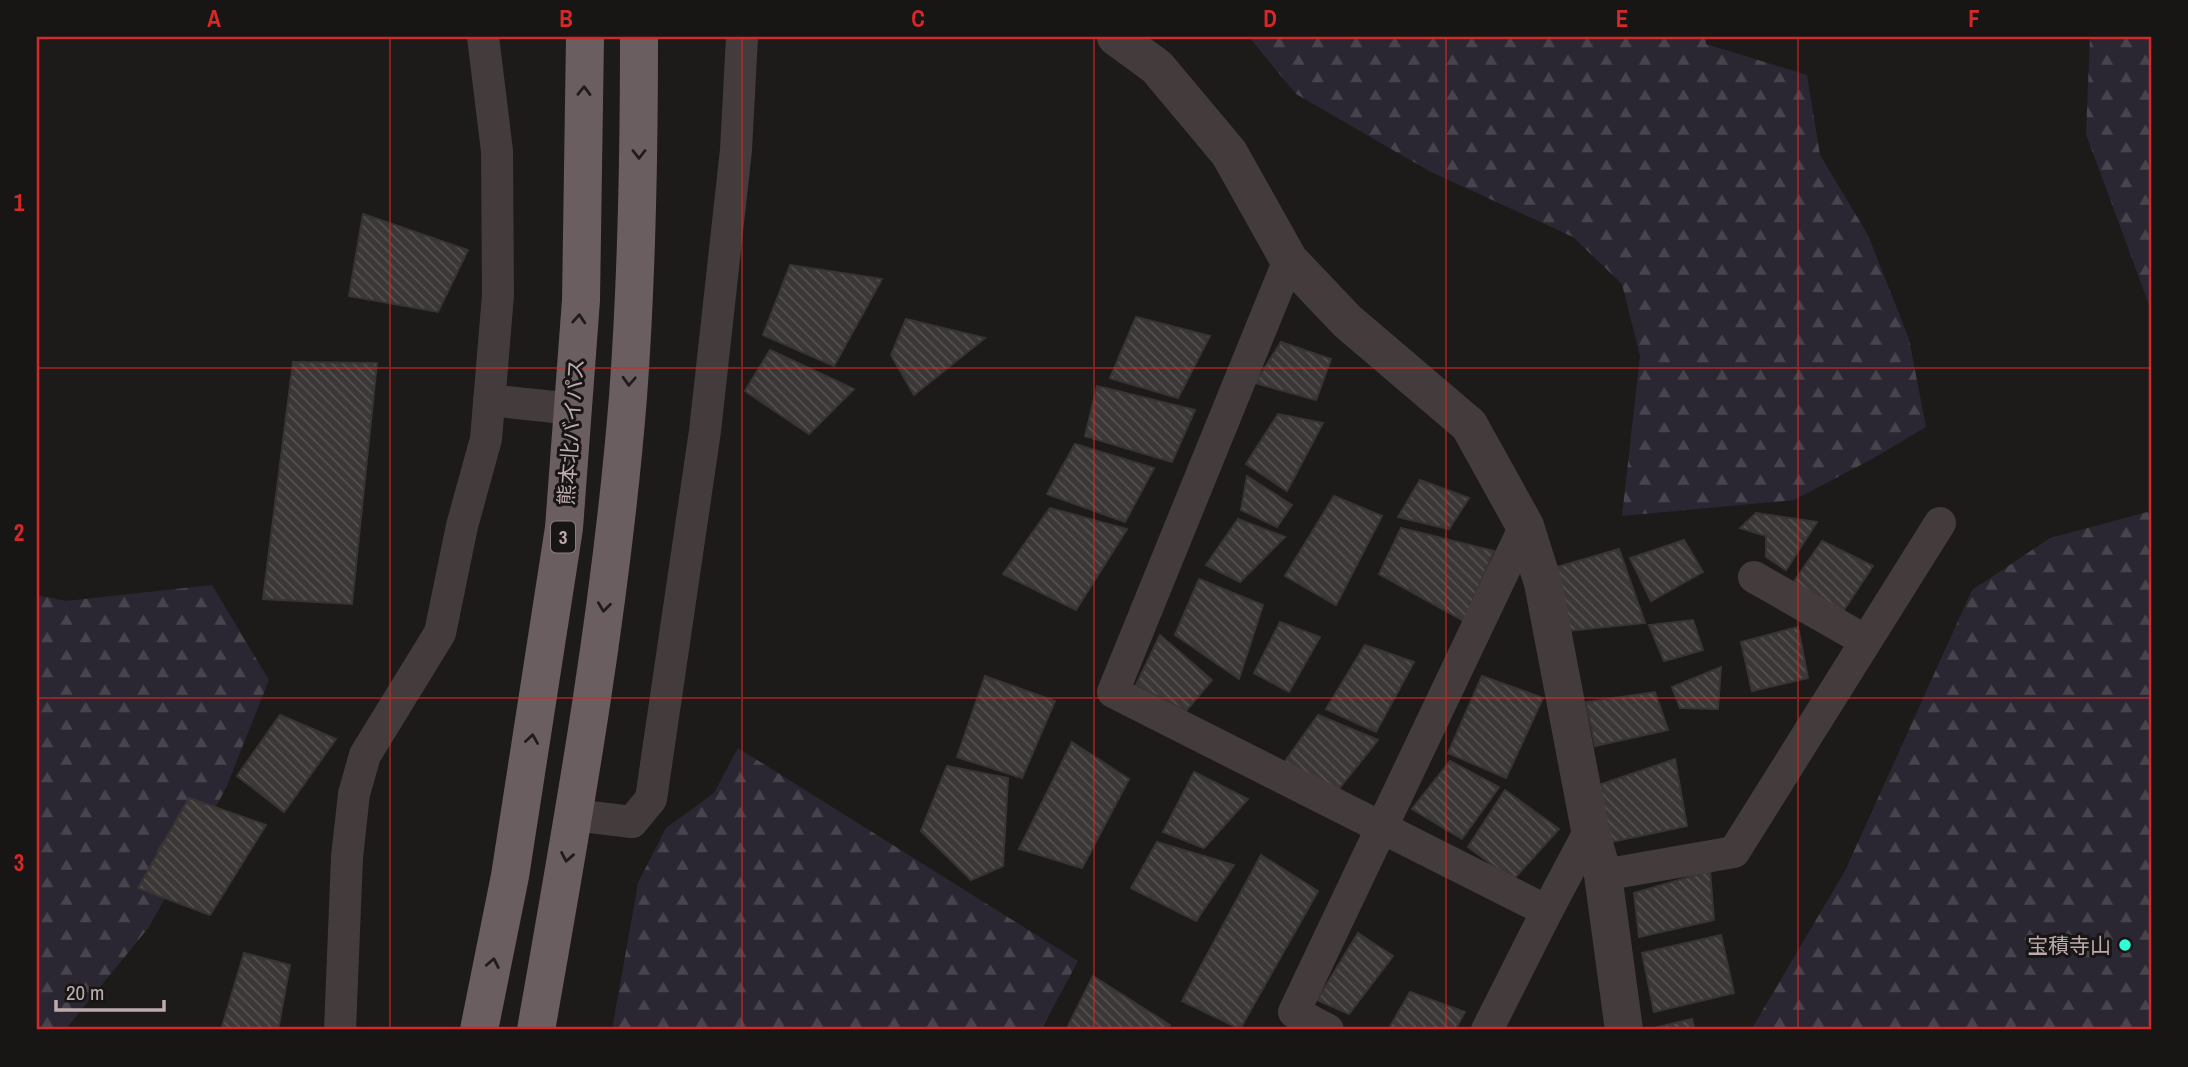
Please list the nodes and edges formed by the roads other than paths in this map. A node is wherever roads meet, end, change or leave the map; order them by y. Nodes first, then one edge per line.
1 (483, 37) edge
2 (585, 37) edge
3 (639, 37) edge
4 (742, 37) edge
5 (1116, 37) edge
6 (1289, 260) junction
7 (489, 400) junction
8 (573, 409) junction
9 (1940, 523) dead end
10 (1525, 526) junction
11 (1754, 577) dead end
12 (1866, 641) junction
13 (574, 815) junction
14 (1382, 828) junction
15 (1590, 830) junction
16 (1603, 875) junction
17 (1546, 911) junction
18 (340, 1030) edge
19 (479, 1030) edge
20 (536, 1030) edge
21 (1328, 1030) edge
22 (1487, 1030) edge
23 (1624, 1030) edge

1 - 7 street
8 -> 2 highway, 熊本北バイパス / 3
3 -> 13 highway
4 - 13 street
5 - 6 street
6 - 10 street
6 - 14 street
7 - 8 street
7 - 18 street
19 -> 8 highway, 熊本北バイパス / 3
9 - 12 street
10 - 14 street
10 - 15 street
11 - 12 street
12 - 16 street
13 -> 20 highway
14 - 17 street
14 - 21 street
15 - 16 street
15 - 17 street
16 - 23 street
17 - 22 street

